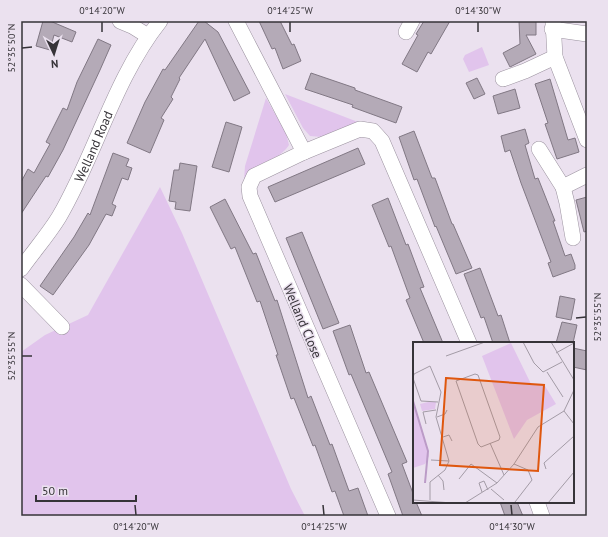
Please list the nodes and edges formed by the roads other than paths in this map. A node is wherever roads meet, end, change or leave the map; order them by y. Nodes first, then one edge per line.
1 (120, 21) edge
2 (160, 21) edge
3 (236, 21) edge
4 (552, 25) edge
5 (587, 34) edge
6 (148, 36) junction
7 (555, 57) junction
8 (502, 80) dead end
9 (587, 140) edge
10 (539, 149) dead end
11 (304, 152) junction
12 (587, 175) edge
13 (563, 187) junction
14 (573, 238) dead end
15 (21, 269) edge
16 (21, 285) edge
17 (62, 328) dead end
18 (469, 342) edge
19 (537, 503) edge
20 (388, 516) edge
21 (542, 516) edge

1 - 6 street
2 - 6 street, Welland Road
3 - 11 street
4 - 5 street
4 - 7 street
6 - 15 street, Welland Road
7 - 8 street
7 - 9 street
10 - 13 street
11 - 18 street, Welland Close
11 - 20 street, Welland Close
12 - 13 street
13 - 14 street
16 - 17 street
19 - 21 street

